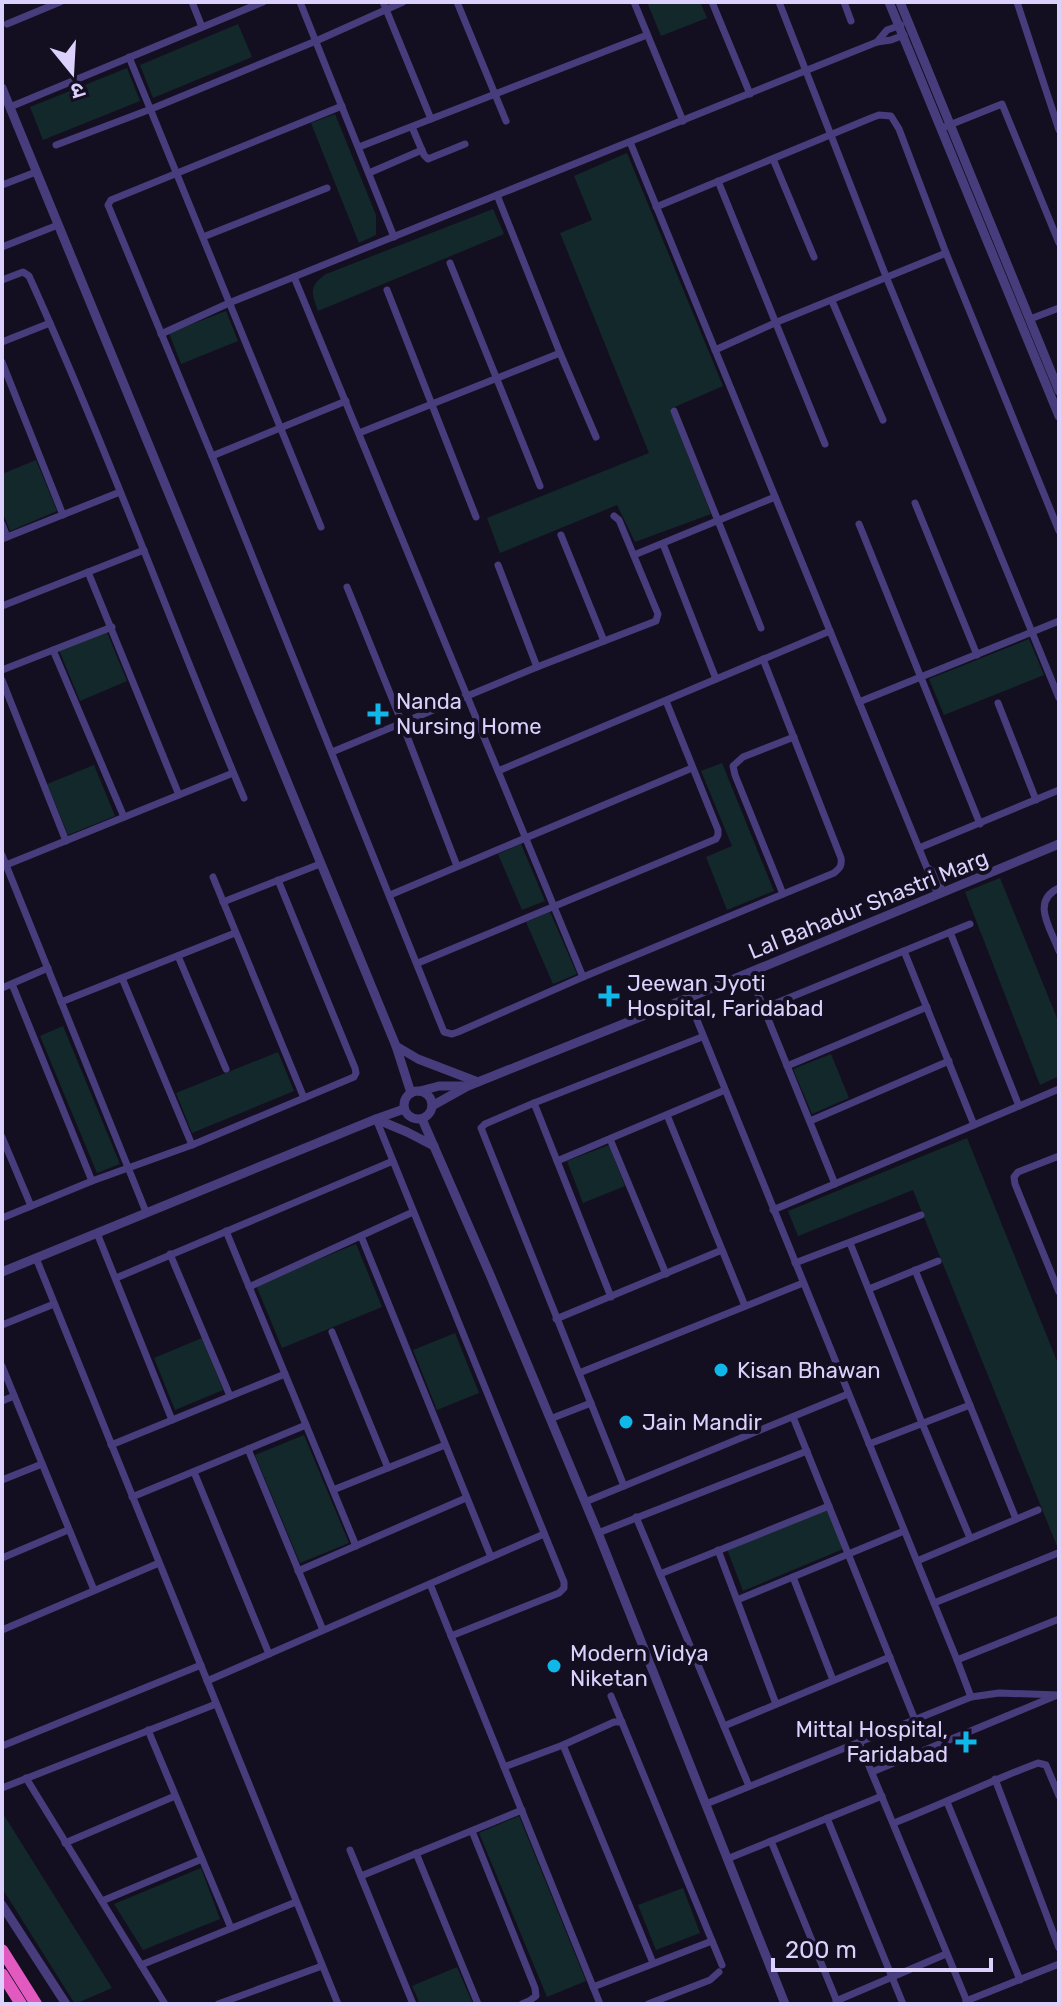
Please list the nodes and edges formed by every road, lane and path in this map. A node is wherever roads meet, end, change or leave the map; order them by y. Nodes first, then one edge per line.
1 (60, 2) edge
2 (192, 2) edge
3 (263, 2) edge
4 (300, 2) edge
5 (403, 2) edge
6 (457, 2) edge
7 (634, 2) edge
8 (712, 2) edge
9 (779, 2) edge
10 (844, 2) edge
11 (889, 2) edge
12 (900, 2) edge
13 (1017, 2) edge
14 (40, 6) edge
15 (385, 6) edge
16 (851, 21) dead end
17 (7, 24) dead end
18 (202, 27) junction
19 (905, 29) junction
20 (647, 35) junction
21 (316, 41) junction
22 (129, 57) junction
23 (806, 71) junction
24 (2, 88) edge
25 (495, 94) junction
26 (750, 94) junction
27 (342, 106) junction
28 (10, 107) junction
29 (151, 109) junction
30 (431, 119) junction
31 (506, 121) dead end
32 (683, 121) junction
33 (946, 126) junction
34 (412, 127) junction
35 (1059, 130) edge
36 (830, 135) junction
37 (630, 142) junction
38 (465, 144) dead end
39 (56, 145) dead end
40 (359, 147) junction
41 (422, 150) junction
42 (773, 159) junction
43 (36, 172) junction
44 (176, 173) junction
45 (369, 173) junction
46 (718, 181) junction
47 (2, 185) edge
48 (327, 188) dead end
49 (497, 195) junction
50 (656, 207) junction
51 (58, 225) junction
52 (203, 237) junction
53 (394, 237) junction
54 (1059, 243) edge
55 (2, 247) edge
56 (946, 253) junction
57 (814, 257) dead end
58 (450, 263) dead end
59 (294, 277) junction
60 (887, 279) junction
61 (2, 280) edge
62 (387, 290) dead end
63 (832, 301) junction
64 (229, 303) junction
65 (1059, 308) edge
66 (1030, 319) junction
67 (777, 322) junction
68 (50, 323) junction
69 (161, 334) junction
70 (2, 342) edge
71 (715, 350) junction
72 (560, 353) junction
73 (2, 362) edge
74 (496, 378) junction
75 (1056, 393) edge
76 (346, 401) junction
77 (432, 403) junction
78 (674, 411) dead end
79 (1059, 416) edge
80 (883, 420) dead end
81 (281, 428) junction
82 (359, 433) junction
83 (596, 437) dead end
84 (825, 444) dead end
85 (212, 456) junction
86 (540, 486) dead end
87 (120, 492) junction
88 (775, 497) junction
89 (915, 503) dead end
90 (63, 515) junction
91 (614, 516) dead end
92 (476, 517) dead end
93 (718, 521) junction
94 (2, 524) edge
95 (859, 524) dead end
96 (321, 527) dead end
97 (1059, 531) edge
98 (561, 535) dead end
99 (5, 538) edge
100 (663, 544) junction
101 (144, 550) junction
102 (634, 555) junction
103 (498, 565) dead end
104 (88, 572) junction
105 (347, 587) dead end
106 (2, 606) edge
107 (1059, 621) edge
108 (112, 627) junction
109 (761, 628) dead end
110 (830, 631) junction
111 (1032, 632) junction
112 (604, 641) junction
113 (53, 650) junction
114 (977, 655) junction
115 (763, 659) junction
116 (537, 667) junction
117 (2, 670) edge
118 (920, 678) junction
119 (716, 679) junction
120 (2, 680) edge
121 (467, 697) junction
122 (1059, 698) edge
123 (666, 701) junction
124 (859, 702) junction
125 (998, 703) dead end
126 (402, 723) junction
127 (794, 737) junction
128 (332, 752) junction
129 (692, 768) junction
130 (498, 771) junction
131 (233, 773) junction
132 (1059, 790) edge
133 (179, 795) junction
134 (244, 798) dead end
135 (1036, 800) junction
136 (124, 817) junction
137 (980, 824) junction
138 (526, 839) junction
139 (66, 841) junction
140 (1059, 844) edge
141 (919, 848) junction
142 (2, 855) edge
143 (320, 864) junction
144 (6, 865) junction
145 (457, 866) junction
146 (213, 877) dead end
147 (278, 880) junction
148 (1059, 888) edge
149 (783, 894) junction
150 (941, 894) junction
151 (390, 895) junction
152 (223, 902) junction
153 (554, 908) junction
154 (970, 924) dead end
155 (950, 932) junction
156 (235, 933) junction
157 (904, 951) junction
158 (1059, 951) edge
159 (178, 956) junction
160 (418, 963) junction
161 (48, 968) junction
162 (749, 972) junction
163 (583, 977) junction
164 (122, 978) junction
165 (12, 984) junction
166 (2, 988) edge
167 (688, 998) junction
168 (61, 1002) junction
169 (927, 1007) junction
170 (764, 1008) junction
171 (702, 1037) junction
172 (396, 1046) junction
173 (949, 1061) junction
174 (787, 1066) junction
175 (226, 1069) dead end
176 (473, 1084) junction
177 (1059, 1089) edge
178 (725, 1090) junction
179 (416, 1092) junction
180 (304, 1098) junction
181 (534, 1103) junction
182 (432, 1106) junction
183 (1019, 1106) junction
184 (404, 1109) junction
185 (667, 1115) junction
186 (376, 1119) junction
187 (422, 1119) junction
188 (810, 1121) junction
189 (974, 1125) junction
190 (2, 1138) edge
191 (610, 1139) junction
192 (192, 1145) junction
193 (434, 1146) junction
194 (1059, 1156) edge
195 (393, 1161) junction
196 (557, 1161) junction
197 (129, 1168) junction
198 (92, 1181) junction
199 (835, 1184) junction
200 (31, 1206) junction
201 (773, 1210) junction
202 (146, 1212) junction
203 (413, 1212) junction
204 (921, 1215) dead end
205 (2, 1218) edge
206 (226, 1231) junction
207 (97, 1233) junction
208 (361, 1236) junction
209 (850, 1243) junction
210 (722, 1250) junction
211 (170, 1254) junction
212 (36, 1258) junction
213 (938, 1261) dead end
214 (795, 1263) junction
215 (915, 1270) junction
216 (2, 1272) edge
217 (666, 1274) junction
218 (116, 1278) junction
219 (803, 1283) junction
220 (249, 1287) junction
221 (869, 1289) junction
222 (1059, 1292) edge
223 (611, 1297) junction
224 (54, 1304) junction
225 (745, 1306) junction
226 (556, 1319) junction
227 (2, 1325) edge
228 (332, 1332) dead end
229 (2, 1366) edge
230 (579, 1373) junction
231 (285, 1374) junction
232 (848, 1394) junction
233 (14, 1396) junction
234 (230, 1396) junction
235 (2, 1401) edge
236 (591, 1403) junction
237 (970, 1405) junction
238 (793, 1417) junction
239 (550, 1419) junction
240 (172, 1420) junction
241 (922, 1423) junction
242 (306, 1425) junction
243 (869, 1444) junction
244 (111, 1445) junction
245 (445, 1445) junction
246 (248, 1449) junction
247 (807, 1451) junction
248 (42, 1464) junction
249 (388, 1468) junction
250 (194, 1472) junction
251 (2, 1480) edge
252 (624, 1486) junction
253 (333, 1490) junction
254 (132, 1497) junction
255 (466, 1498) junction
256 (585, 1502) junction
257 (829, 1506) junction
258 (1038, 1510) dead end
259 (636, 1517) junction
260 (1016, 1519) junction
261 (68, 1530) junction
262 (904, 1531) junction
263 (598, 1533) junction
264 (544, 1534) junction
265 (970, 1538) junction
266 (356, 1546) junction
267 (718, 1550) junction
268 (1058, 1553) edge
269 (848, 1554) junction
270 (491, 1557) junction
271 (2, 1558) edge
272 (917, 1561) junction
273 (159, 1563) junction
274 (298, 1571) junction
275 (660, 1574) junction
276 (793, 1577) junction
277 (430, 1584) junction
278 (94, 1590) junction
279 (737, 1600) junction
280 (934, 1603) junction
281 (1059, 1619) edge
282 (2, 1630) edge
283 (323, 1630) junction
284 (451, 1636) junction
285 (269, 1654) junction
286 (890, 1657) junction
287 (957, 1660) junction
288 (201, 1665) junction
289 (833, 1680) junction
290 (207, 1681) junction
291 (1058, 1695) edge
292 (611, 1696) dead end
293 (971, 1697) junction
294 (216, 1704) junction
295 (776, 1704) junction
296 (915, 1720) junction
297 (622, 1722) junction
298 (724, 1726) junction
299 (148, 1730) junction
300 (859, 1742) junction
301 (563, 1745) junction
302 (2, 1746) edge
303 (504, 1767) junction
304 (872, 1772) junction
305 (26, 1778) junction
306 (995, 1779) junction
307 (749, 1786) junction
308 (2, 1788) edge
309 (175, 1796) junction
310 (882, 1796) junction
311 (1059, 1796) edge
312 (947, 1802) junction
313 (706, 1804) junction
314 (522, 1810) junction
315 (827, 1818) junction
316 (894, 1823) junction
317 (472, 1831) junction
318 (771, 1841) junction
319 (65, 1843) junction
320 (350, 1850) dead end
321 (416, 1853) junction
322 (202, 1859) junction
323 (727, 1859) junction
324 (361, 1876) junction
325 (102, 1901) junction
326 (296, 1902) junction
327 (2, 1905) edge
328 (231, 1928) junction
329 (712, 1941) junction
330 (1059, 1948) edge
331 (2, 1950) edge
332 (946, 1954) junction
333 (653, 1963) junction
334 (1059, 1964) edge
335 (141, 1965) junction
336 (322, 1966) junction
337 (2, 1974) edge
338 (892, 1977) junction
339 (1020, 1980) junction
340 (593, 1987) junction
341 (837, 2002) edge
342 (967, 2003) edge
343 (21, 2004) edge
344 (36, 2004) edge
345 (66, 2004) edge
346 (165, 2004) edge
347 (218, 2004) edge
348 (338, 2004) edge
349 (413, 2004) edge
350 (478, 2004) edge
351 (522, 2004) edge
352 (600, 2004) edge
353 (648, 2004) edge
354 (785, 2004) edge
355 (903, 2004) edge

1 - 14 street
2 - 18 street
3 - 18 street
4 - 21 street
5 - 15 street
6 - 25 street
7 - 20 street
8 - 26 street
9 - 23 street
10 - 16 street
11 - 19 street
12 - 19 street
13 - 35 street
14 - 17 street
15 - 21 street
15 - 30 street
18 - 22 street
19 - 23 street
19 - 33 street
20 - 25 street
20 - 32 street
21 - 27 street
21 - 29 street
22 - 28 street
22 - 29 street
23 - 26 street
23 - 36 street
24 - 28 street
25 - 30 street
25 - 31 street
26 - 32 street
27 - 40 street
27 - 44 street
28 - 43 street
29 - 39 street
29 - 44 street
30 - 34 street
32 - 37 street
33 - 54 street
33 - 66 street
33 - 75 street
34 - 40 street
34 - 41 street
36 - 42 street
36 - 56 street
36 - 60 street
37 - 49 street
37 - 50 street
38 - 41 street
40 - 45 street
41 - 45 street
42 - 46 street
42 - 57 street
43 - 47 street
43 - 51 street
44 - 52 street
44 - 69 street
45 - 53 street
46 - 50 street
46 - 67 street
48 - 52 street
49 - 53 street
49 - 72 street
50 - 71 street
51 - 55 street
51 - 143 street
52 - 64 street
53 - 59 street
56 - 60 street
56 - 97 street
58 - 74 street
59 - 64 street
59 - 76 street
60 - 63 street
60 - 111 street
61 - 68 street
62 - 77 street
63 - 67 street
63 - 80 street
64 - 69 street
64 - 81 street
65 - 66 street
66 - 75 street
67 - 71 street
67 - 84 street
68 - 70 street
68 - 87 street
69 - 85 street
71 - 88 street
72 - 74 street
72 - 83 street
73 - 90 street
74 - 77 street
74 - 86 street
75 - 79 street
76 - 81 street
76 - 82 street
77 - 82 street
77 - 92 street
78 - 93 street
81 - 85 street
81 - 96 street
82 - 121 street
85 - 128 street
87 - 90 street
87 - 101 street
88 - 93 street
88 - 110 street
89 - 114 street
90 - 99 street
91 - 102 street
93 - 100 street
93 - 109 street
94 - 99 street
95 - 118 street
98 - 112 street
100 - 102 street
100 - 119 street
101 - 104 street
101 - 131 street
102 - 112 street
103 - 116 street
104 - 106 street
104 - 108 street
105 - 126 street
107 - 111 street
108 - 113 street
108 - 133 street
110 - 115 street
110 - 124 street
111 - 114 street
111 - 122 street
112 - 116 street
113 - 117 street
113 - 136 street
114 - 118 street
115 - 119 street
115 - 127 street
116 - 121 street
118 - 124 street
118 - 137 street
119 - 123 street
120 - 139 street
121 - 126 street
121 - 130 street
123 - 129 street
123 - 130 street
124 - 141 street
125 - 135 street
126 - 128 street
126 - 145 street
127 - 149 street
127 - 149 street
128 - 151 street
129 - 138 street
129 - 153 street
130 - 138 street
131 - 133 street
131 - 134 street
132 - 135 street
133 - 136 street
135 - 137 street
136 - 139 street
137 - 141 street
138 - 145 street
138 - 153 street
139 - 144 street
140 - 150 street, Lal Bahadur Shastri Marg
141 - 150 street
142 - 144 street
143 - 147 street
143 - 172 street
144 - 161 street
145 - 151 street
146 - 152 street
147 - 152 street
147 - 180 street
148 - 158 street
149 - 163 street
150 - 162 street, Lal Bahadur Shastri Marg
151 - 160 street
152 - 156 street
153 - 160 street
153 - 163 street
154 - 155 street
155 - 157 street
155 - 183 street
156 - 159 street
156 - 180 street
157 - 169 street
157 - 170 street
159 - 164 street
159 - 175 street
160 - 163 street
161 - 165 street
161 - 168 street
162 - 167 street, Lal Bahadur Shastri Marg
162 - 170 street
164 - 168 street
164 - 192 street
165 - 166 street
165 - 198 street
167 - 171 street
167 - 176 street, Lal Bahadur Shastri Marg
168 - 197 street
169 - 173 street
169 - 174 street
170 - 174 street
171 - 178 street
171 - 181 street
172 - 176 street
172 - 179 street
173 - 188 street
173 - 189 street
174 - 188 street
176 - 179 street, Lal Bahadur Shastri Marg
176 - 182 street
177 - 183 street
178 - 185 street
178 - 201 street
179 - 182 street
179 - 184 street
180 - 192 street
181 - 196 street
181 - 226 street
182 - 187 street
183 - 189 street
184 - 186 street
184 - 187 street
185 - 191 street
185 - 210 street
186 - 193 street
186 - 195 street
186 - 202 street
187 - 193 street
188 - 199 street
189 - 199 street
190 - 200 street
191 - 196 street
191 - 217 street
192 - 197 street
193 - 239 street
194 - 222 street
195 - 203 street
195 - 206 street
196 - 223 street
197 - 198 street
197 - 202 street
198 - 200 street
199 - 201 street
200 - 205 street
201 - 214 street
202 - 207 street
203 - 208 street
203 - 264 street
204 - 209 street
206 - 211 street
206 - 220 street
207 - 212 street
207 - 218 street
208 - 220 street
208 - 245 street
209 - 214 street
209 - 221 street
210 - 217 street
210 - 225 street
211 - 218 street
211 - 234 street
212 - 216 street
212 - 224 street
213 - 215 street
214 - 219 street
215 - 221 street
215 - 237 street
217 - 223 street
218 - 240 street
219 - 225 street
219 - 232 street
220 - 231 street
221 - 241 street
223 - 226 street
224 - 227 street
224 - 244 street
225 - 230 street
226 - 230 street
228 - 249 street
229 - 233 street
230 - 236 street
231 - 234 street
231 - 242 street
232 - 238 street
232 - 243 street
233 - 235 street
233 - 248 street
234 - 240 street
236 - 239 street
236 - 252 street
237 - 241 street
237 - 260 street
238 - 247 street
238 - 252 street
239 - 256 street
240 - 244 street
241 - 243 street
241 - 265 street
242 - 246 street
242 - 253 street
243 - 262 street
244 - 254 street
245 - 249 street
245 - 255 street
246 - 250 street
246 - 274 street
247 - 257 street
247 - 259 street
248 - 251 street
248 - 261 street
249 - 253 street
250 - 254 street
250 - 285 street
252 - 256 street
253 - 266 street
254 - 273 street
255 - 266 street
255 - 270 street
256 - 263 street
257 - 267 street
257 - 269 street
258 - 260 street
259 - 263 street
259 - 275 street
260 - 265 street
261 - 271 street
261 - 278 street
262 - 269 street
262 - 272 street
263 - 313 street
264 - 270 street
264 - 284 street
265 - 272 street
266 - 274 street
267 - 275 street
267 - 279 street
268 - 280 street
269 - 276 street
269 - 286 street
270 - 277 street
272 - 280 street
273 - 278 street
273 - 288 street
274 - 283 street
275 - 298 street
276 - 279 street
276 - 289 street
277 - 283 street
277 - 284 street
278 - 282 street
279 - 295 street
280 - 287 street
281 - 287 street
283 - 285 street
284 - 303 street
285 - 290 street
286 - 289 street
286 - 296 street
287 - 293 street
288 - 290 street
288 - 302 street
289 - 295 street
290 - 294 street
291 - 293 street
291 - 304 street
292 - 297 street
293 - 296 street
294 - 299 street
294 - 326 street
295 - 298 street
296 - 300 street
297 - 301 street
297 - 329 street
298 - 307 street
299 - 305 street
299 - 309 street
300 - 304 street
300 - 307 street
301 - 303 street
301 - 333 street
303 - 314 street
304 - 310 street
305 - 308 street
305 - 319 street
306 - 311 street
306 - 312 street
306 - 330 street
307 - 313 street
309 - 319 street
309 - 322 street
310 - 315 street
310 - 316 street
312 - 316 street
312 - 339 street
313 - 323 street
314 - 317 street
314 - 340 street
315 - 318 street
315 - 338 street
316 - 332 street
317 - 321 street
317 - 351 street
318 - 323 street
318 - 341 street
319 - 325 street
320 - 324 street
321 - 324 street
321 - 350 street
322 - 325 street
322 - 328 street
323 - 354 street
324 - 349 street
325 - 335 street
326 - 328 street
326 - 336 street
327 - 345 street
328 - 335 street
329 - 333 street
329 - 353 street
331 - 344 highway
332 - 338 street
332 - 342 street
333 - 340 street
334 - 339 street
335 - 346 street
336 - 347 street
336 - 348 street
337 - 343 highway
338 - 341 street
338 - 355 street
339 - 342 street
340 - 352 street

